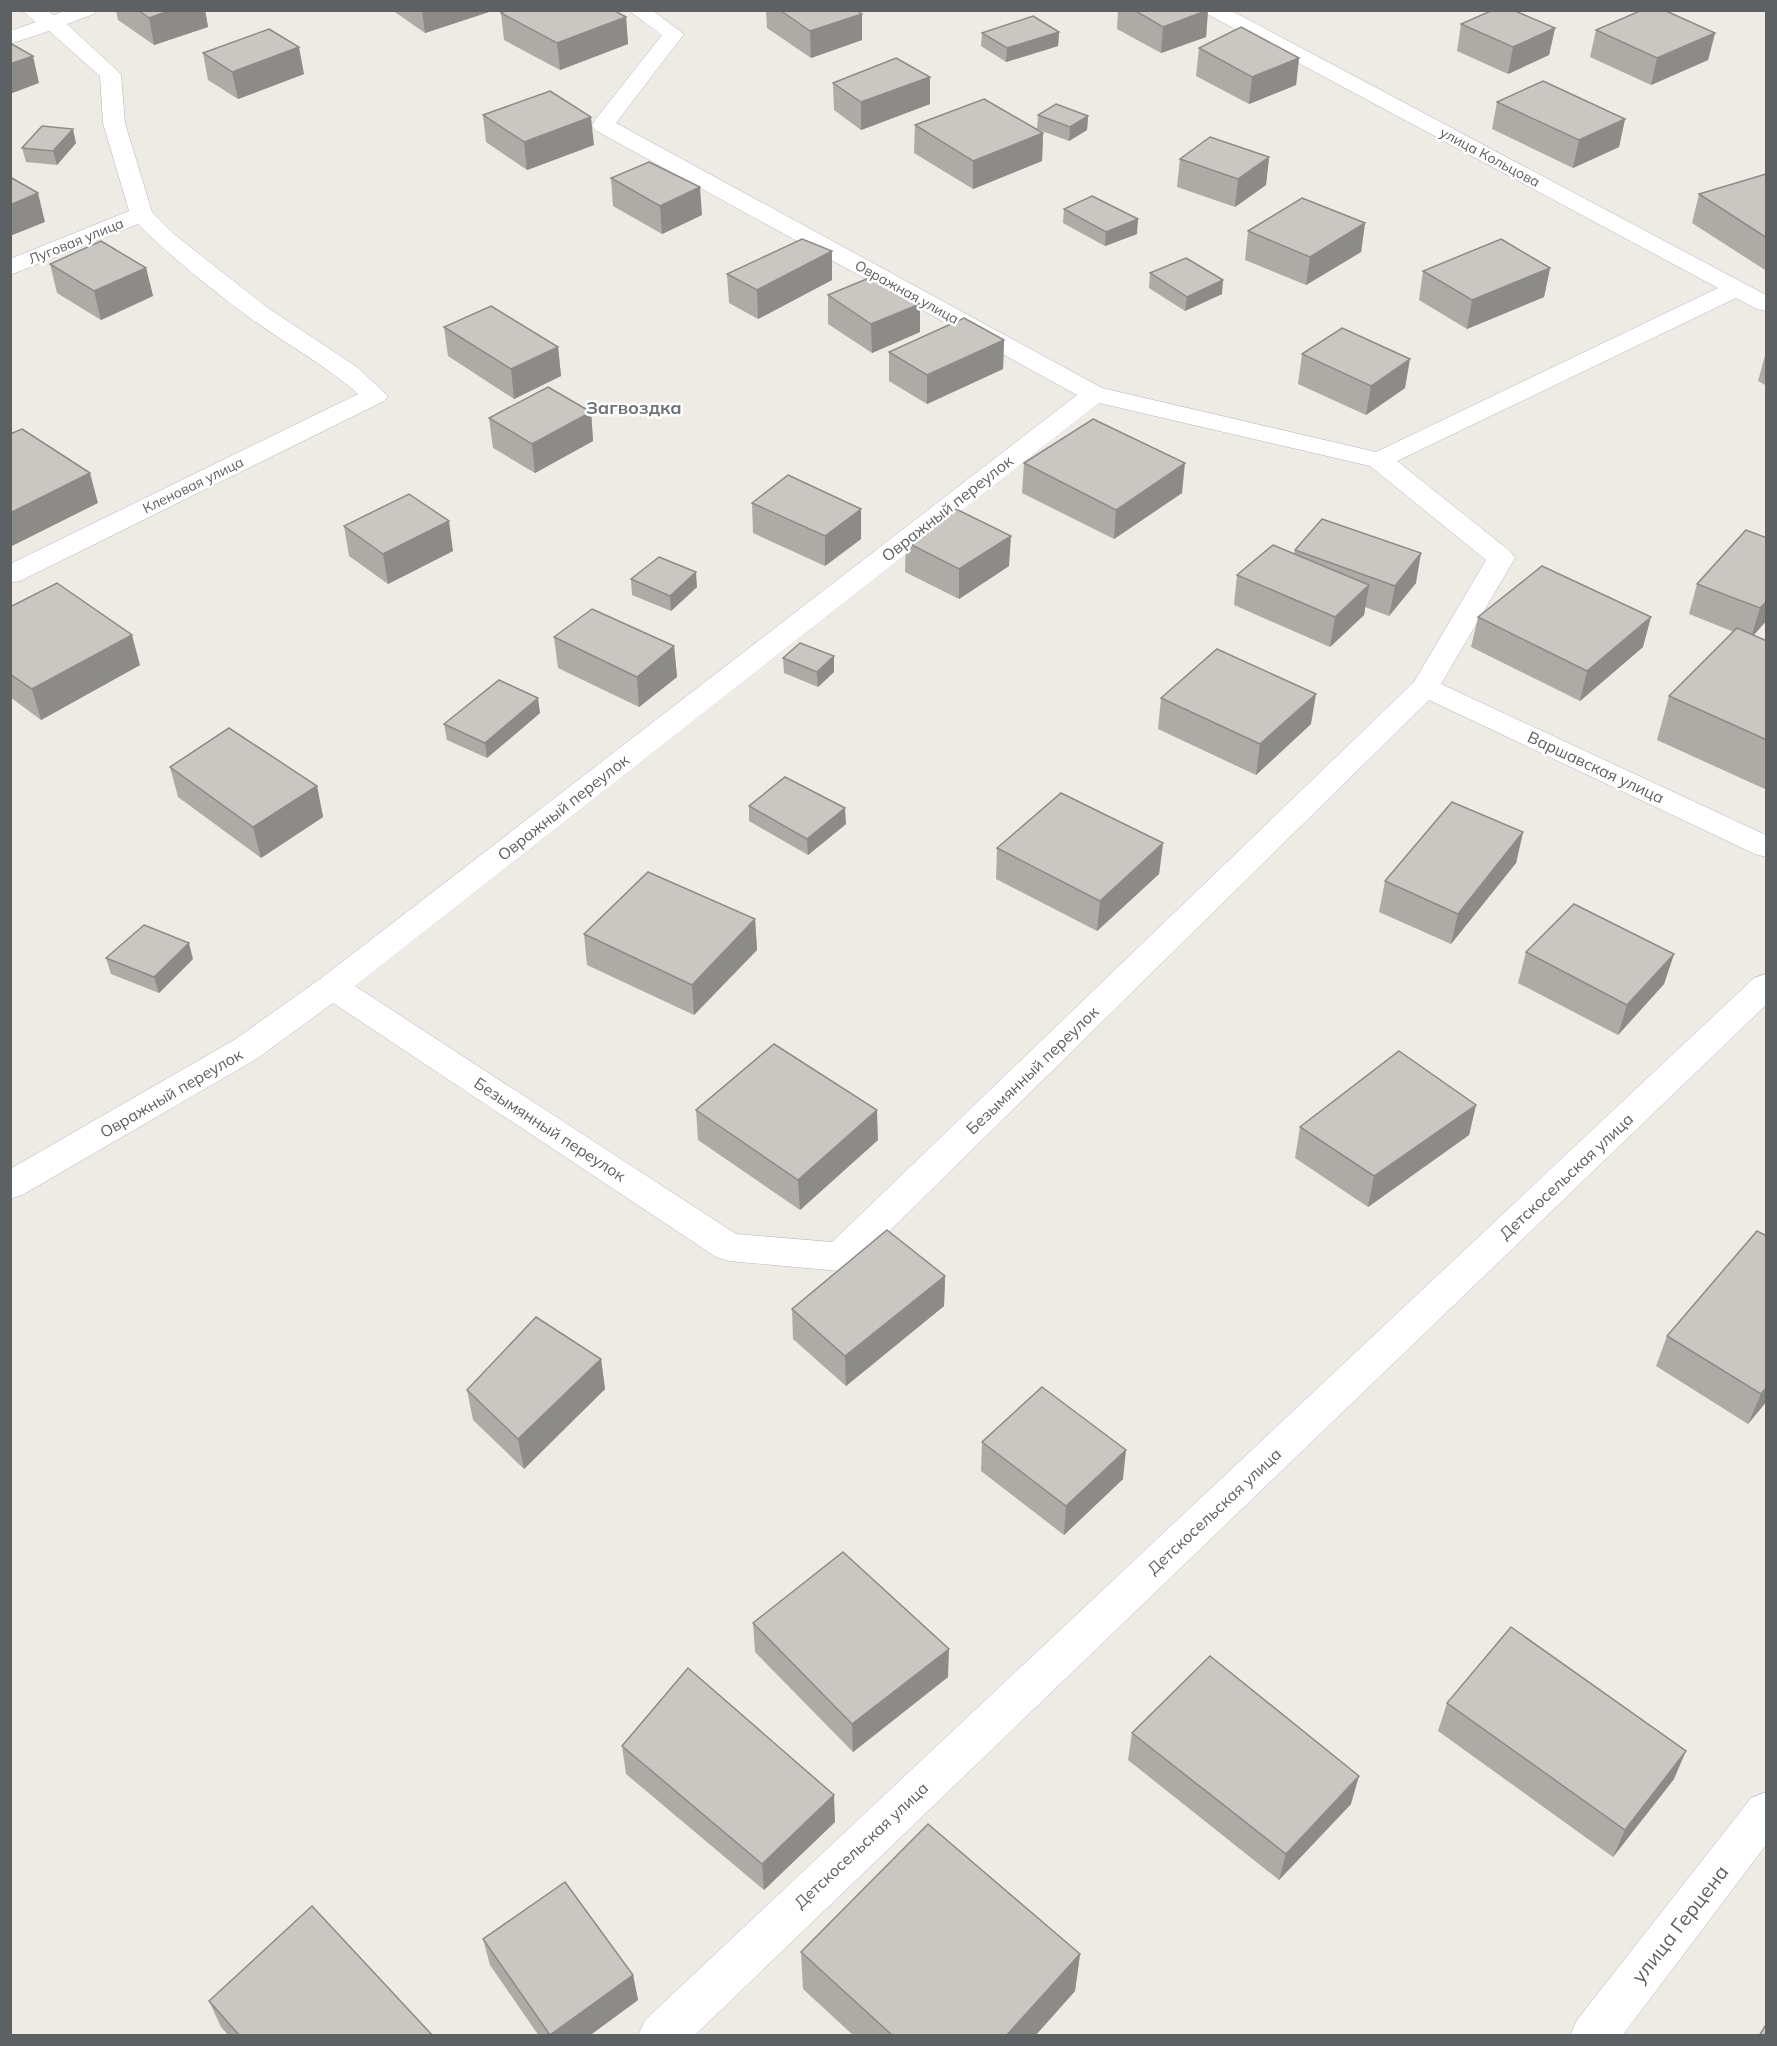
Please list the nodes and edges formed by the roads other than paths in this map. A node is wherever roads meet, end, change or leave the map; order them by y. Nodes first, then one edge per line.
1 (31, 10) edge
2 (87, 10) edge
3 (638, 10) edge
4 (1214, 10) edge
5 (53, 23) junction
6 (10, 38) edge
7 (141, 214) junction
8 (10, 268) edge
9 (1738, 288) junction
10 (1767, 304) edge
11 (1094, 394) junction
12 (1379, 460) junction
13 (10, 575) edge
14 (1425, 687) junction
15 (1767, 848) edge
16 (1767, 986) edge
17 (332, 987) junction
18 (10, 1186) edge
19 (1767, 1812) edge
20 (661, 2036) edge
21 (1593, 2036) edge

1 - 5 street
2 - 5 street
3 - 11 street, Овражная улица
4 - 9 street, улица Кольцова
5 - 6 street
5 - 7 street
7 - 8 street, Луговая улица
7 - 13 street, Кленовая улица
9 - 10 street, улица Кольцова
9 - 12 street
11 - 12 street, Овражная улица
11 - 17 street, Овражный переулок
12 - 14 street, Безымянный переулок
14 - 15 street, Варшавская улица
14 - 17 street, Безымянный переулок
16 - 20 street, Детскосельская улица
17 - 18 street, Овражный переулок
19 - 21 street, улица Герцена

